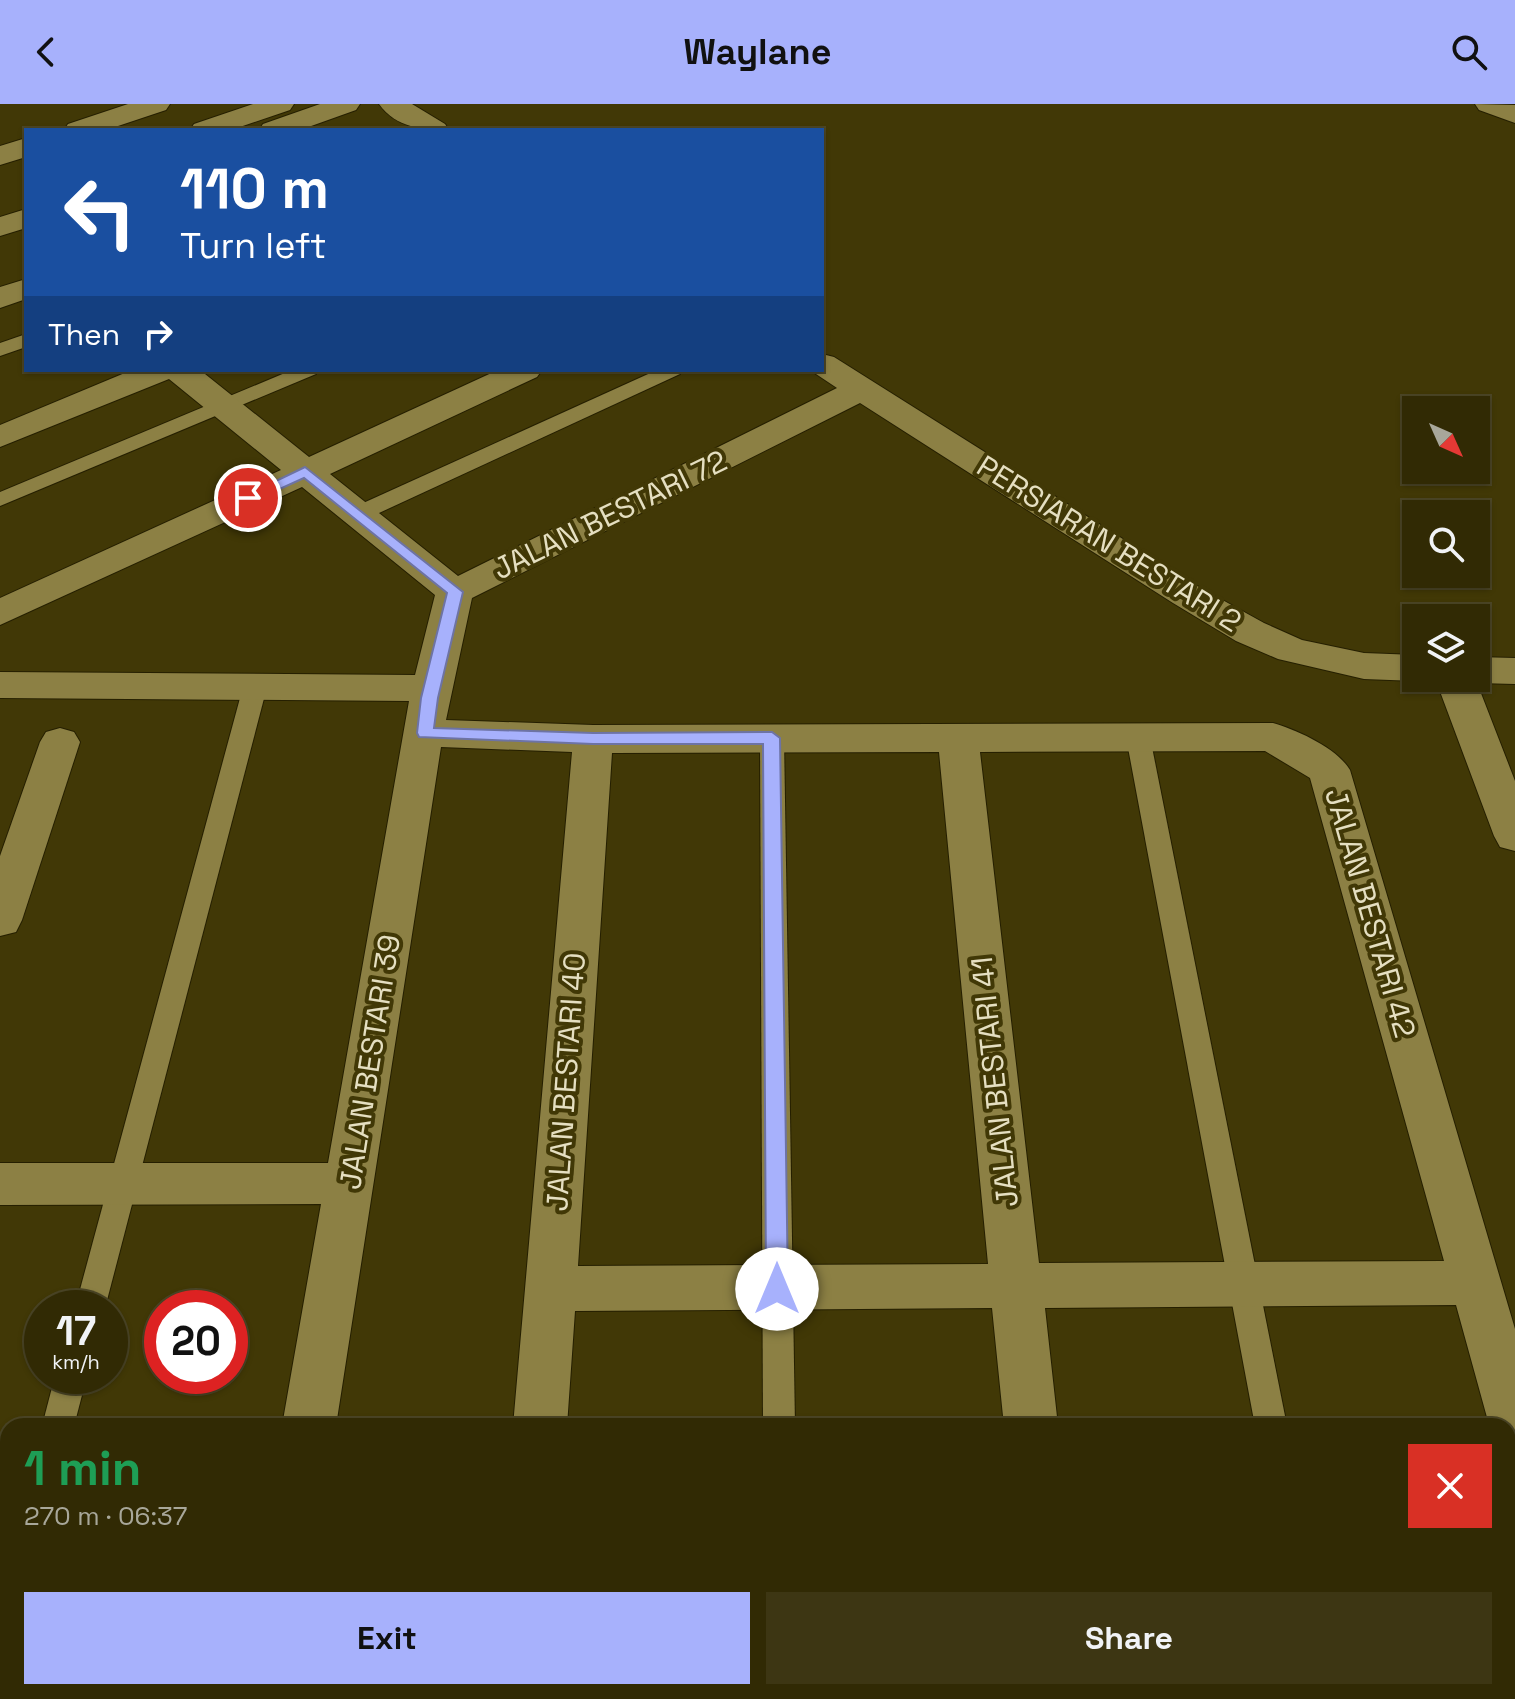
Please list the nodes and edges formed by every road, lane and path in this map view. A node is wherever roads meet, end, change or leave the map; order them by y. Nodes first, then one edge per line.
1 (156, 104) edge
2 (280, 104) edge
3 (346, 104) edge
4 (393, 104) edge
5 (1489, 104) edge
6 (1515, 115) edge
7 (84, 128) edge
8 (210, 128) edge
9 (279, 128) edge
10 (432, 128) edge
11 (24, 148) edge
12 (0, 156) edge
13 (24, 192) edge
14 (0, 200) edge
15 (24, 219) edge
16 (0, 227) edge
17 (24, 289) edge
18 (0, 298) edge
19 (24, 341) edge
20 (0, 350) edge
21 (824, 365) edge
22 (156, 372) edge
23 (182, 372) edge
24 (304, 372) edge
25 (521, 372) edge
26 (669, 372) edge
27 (862, 389) junction
28 (224, 406) junction
29 (0, 437) edge
30 (305, 472) junction
31 (0, 500) edge
32 (358, 514) junction
33 (455, 592) junction
34 (7, 601) edge
35 (1402, 667) edge
36 (1490, 670) edge
37 (1515, 671) edge
38 (0, 685) edge
39 (255, 687) junction
40 (1463, 692) edge
41 (429, 706) junction
42 (1138, 737) junction
43 (772, 738) junction
44 (958, 738) junction
45 (593, 739) junction
46 (60, 742) dead end
47 (1503, 767) edge
48 (1515, 836) edge
49 (0, 920) edge
50 (123, 1183) junction
51 (350, 1183) junction
52 (0, 1184) edge
53 (1476, 1283) junction
54 (1244, 1285) junction
55 (1017, 1288) junction
56 (550, 1289) junction
57 (777, 1289) junction
58 (95, 1290) edge
59 (66, 1394) edge
60 (60, 1418) edge
61 (310, 1418) edge
62 (541, 1418) edge
63 (779, 1418) edge
64 (1030, 1418) edge
65 (1269, 1418) edge
66 (1514, 1418) edge

1 - 7 street
2 - 8 street
3 - 9 street
4 - 10 street
5 - 6 street
11 - 12 street
13 - 14 street
15 - 16 street
17 - 18 street
19 - 20 lane
21 - 27 street, PERSIARAN BESTARI 2
22 - 29 street
23 - 28 street
24 - 28 lane
25 - 30 street
26 - 32 lane
27 - 33 street, JALAN BESTARI 72
27 - 35 street, PERSIARAN BESTARI 2
28 - 30 street
28 - 31 lane
30 - 32 street
30 - 34 street
32 - 33 street
33 - 41 street, JALAN BESTARI 72
36 - 37 street
38 - 39 street, JALAN BESTARI 42
39 - 41 street, JALAN BESTARI 42
39 - 50 lane
40 - 47 street
41 - 45 street, JALAN BESTARI 42
41 - 51 street, JALAN BESTARI 39
42 - 44 street, JALAN BESTARI 42
42 - 53 street, JALAN BESTARI 42
42 - 54 lane
43 - 44 street, JALAN BESTARI 42
43 - 45 street, JALAN BESTARI 42
43 - 57 lane
44 - 55 street, JALAN BESTARI 41
45 - 56 street, JALAN BESTARI 40
46 - 49 street
47 - 48 street
50 - 51 street
50 - 52 street
50 - 58 lane
51 - 61 street, JALAN BESTARI 39
53 - 54 street
53 - 66 street, JALAN BESTARI 42
54 - 55 street
54 - 65 lane
55 - 57 street
55 - 64 street, JALAN BESTARI 41
56 - 57 street
56 - 62 street, JALAN BESTARI 40
57 - 63 lane
59 - 60 lane

